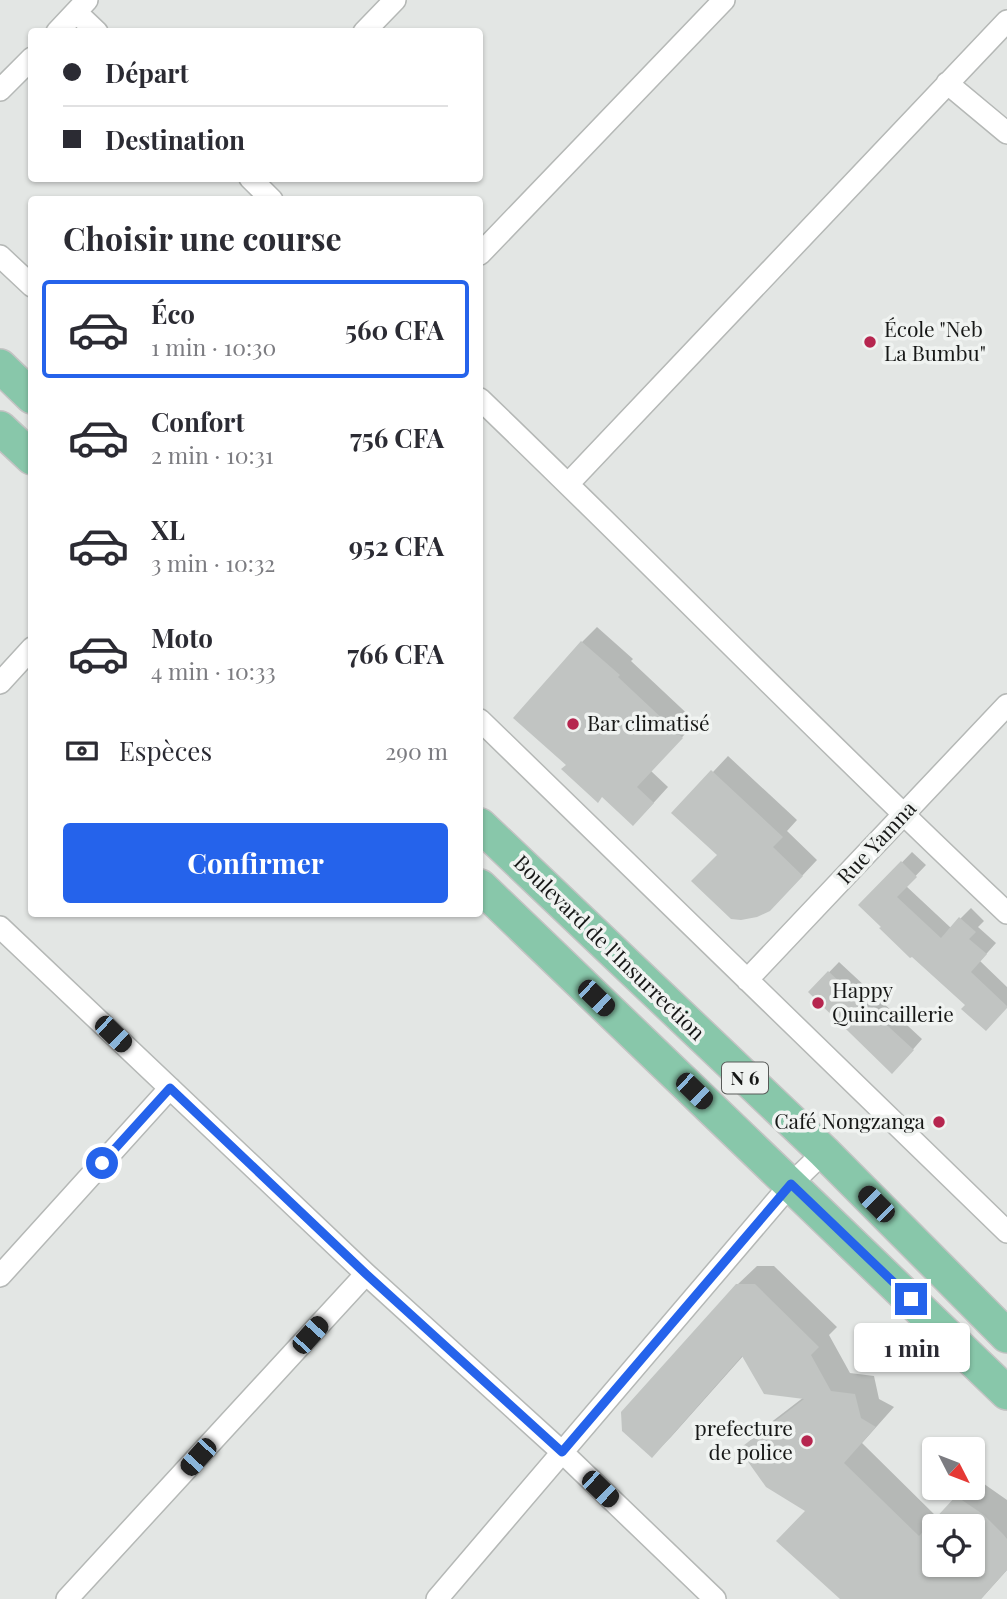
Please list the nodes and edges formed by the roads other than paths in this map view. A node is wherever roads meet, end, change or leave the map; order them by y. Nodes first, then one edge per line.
1 (394, 0) edge
2 (724, 0) edge
3 (82, 6) edge
4 (1007, 21) edge
5 (61, 28) edge
6 (95, 28) edge
7 (368, 28) edge
8 (28, 62) edge
9 (947, 83) junction
10 (0, 90) edge
11 (1007, 134) edge
12 (254, 182) edge
13 (268, 196) edge
14 (483, 251) edge
15 (0, 256) edge
16 (28, 282) edge
17 (0, 366) edge
18 (28, 393) edge
19 (483, 402) edge
20 (0, 428) edge
21 (28, 454) edge
22 (568, 484) junction
23 (28, 652) edge
24 (0, 683) edge
25 (1007, 705) edge
26 (483, 723) edge
27 (903, 816) junction
28 (483, 828) edge
29 (483, 889) edge
30 (1007, 914) edge
31 (0, 927) edge
32 (747, 980) junction
33 (170, 1088) junction
34 (824, 1152) junction
35 (791, 1184) junction
36 (1007, 1232) edge
37 (366, 1274) junction
38 (0, 1276) edge
39 (1007, 1336) edge
40 (1007, 1392) edge
41 (562, 1452) junction
42 (67, 1599) edge
43 (437, 1599) edge
44 (715, 1599) edge

1 - 7 street
2 - 14 street
3 - 5 street
3 - 6 street
4 - 9 street
8 - 10 street
9 - 11 street
9 - 22 street
12 - 13 street
15 - 16 street
17 - 18 main road
19 - 22 street
20 - 21 main road
22 - 27 street
23 - 24 street
25 - 27 street, Rue Yamna
26 - 32 street
27 - 30 street
27 - 32 street, Rue Yamna
28 - 34 main road, Boulevard de l'Insurrection / N 6
29 - 35 main road, N 6
31 - 33 street
32 - 36 street
33 - 37 street
33 - 38 street
34 - 35 street
34 - 39 main road, Boulevard de l'Insurrection / N 6
35 - 40 main road, N 6
35 - 41 street
37 - 41 street
37 - 42 street
41 - 43 street
41 - 44 street

